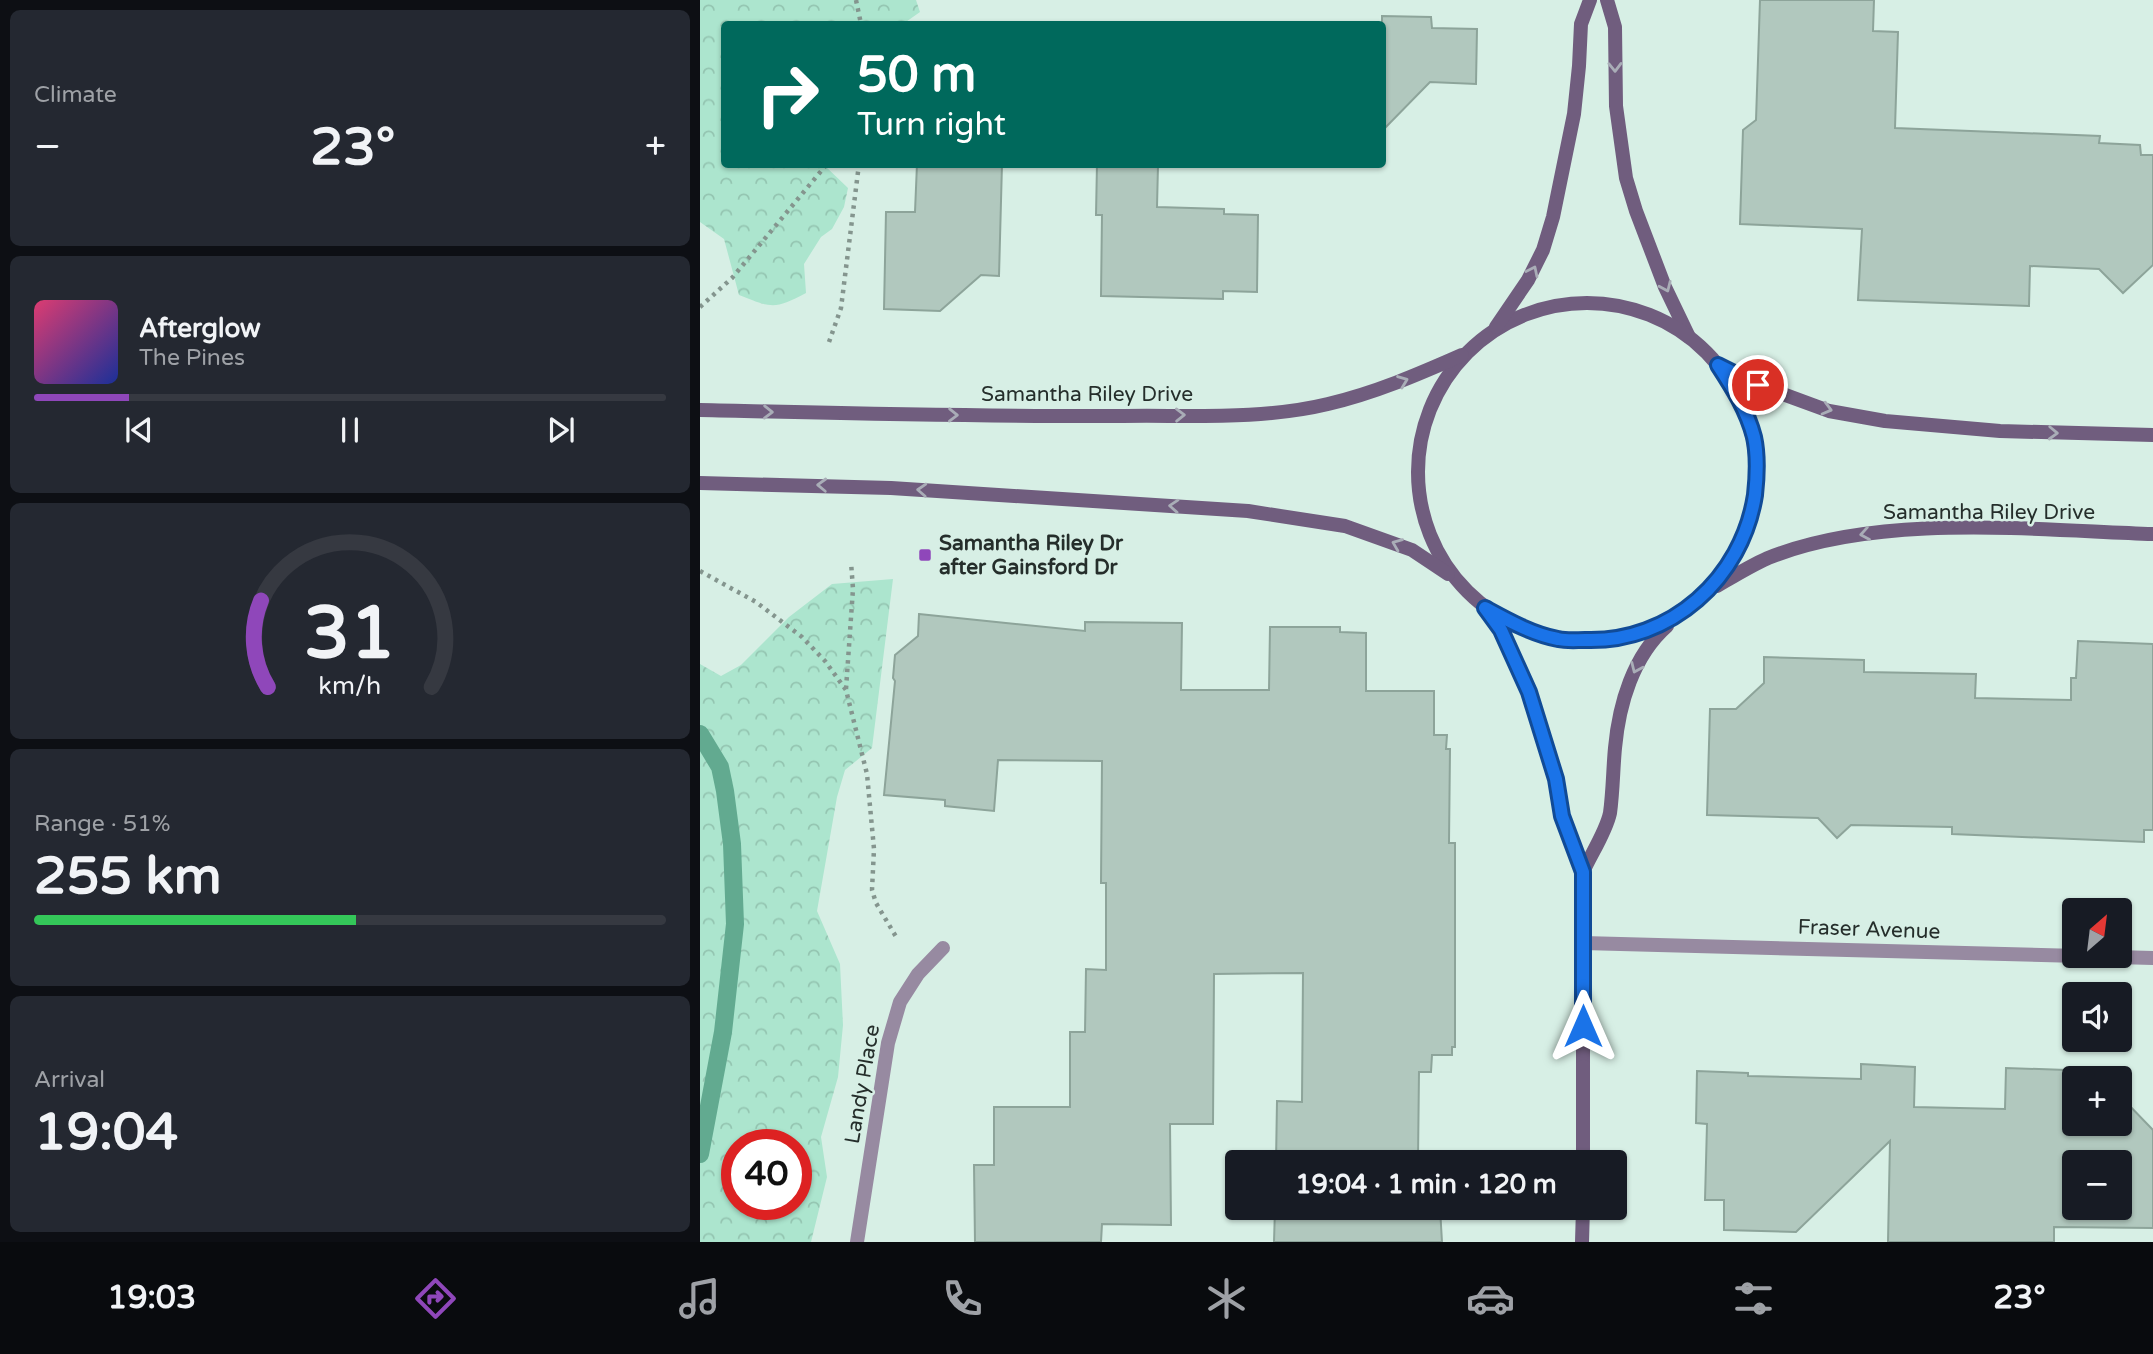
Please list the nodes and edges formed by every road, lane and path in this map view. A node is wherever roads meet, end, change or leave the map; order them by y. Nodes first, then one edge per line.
1 (856, 0) edge
2 (1590, 0) edge
3 (1607, 0) edge
4 (860, 21) edge
5 (824, 168) edge
6 (858, 168) edge
7 (700, 307) edge
8 (1496, 328) junction
9 (1689, 337) junction
10 (829, 342) dead end
11 (1465, 354) junction
12 (1718, 365) junction
13 (700, 410) edge
14 (2153, 435) edge
15 (700, 483) edge
16 (2153, 534) edge
17 (851, 562) dead end
18 (700, 572) edge
19 (1455, 579) junction
20 (1710, 590) junction
21 (1485, 608) junction
22 (1678, 616) junction
23 (846, 690) junction
24 (1583, 872) junction
25 (1583, 943) junction
26 (943, 948) dead end
27 (2153, 958) edge
28 (918, 974) junction
29 (1583, 1150) edge
30 (1583, 1220) edge
31 (857, 1242) edge
32 (1583, 1242) edge

1 - 4 path
8 -> 2 main road
3 -> 9 main road
5 - 7 path
6 - 10 path
8 - 9 main road
8 - 11 main road
9 - 12 main road
13 -> 11 main road, Samantha Riley Drive
11 - 19 main road
12 -> 14 main road
12 - 20 main road
19 -> 15 main road
16 -> 20 main road, Samantha Riley Drive
17 - 23 path
18 - 23 path
19 - 21 main road
20 - 22 main road
21 - 22 main road
21 - 24 main road
22 -> 24 main road
23 - 28 path
24 - 25 main road
25 - 27 street, Fraser Avenue
25 - 29 main road
26 - 28 street, Landy Place
28 - 31 street, Landy Place
30 - 32 main road

